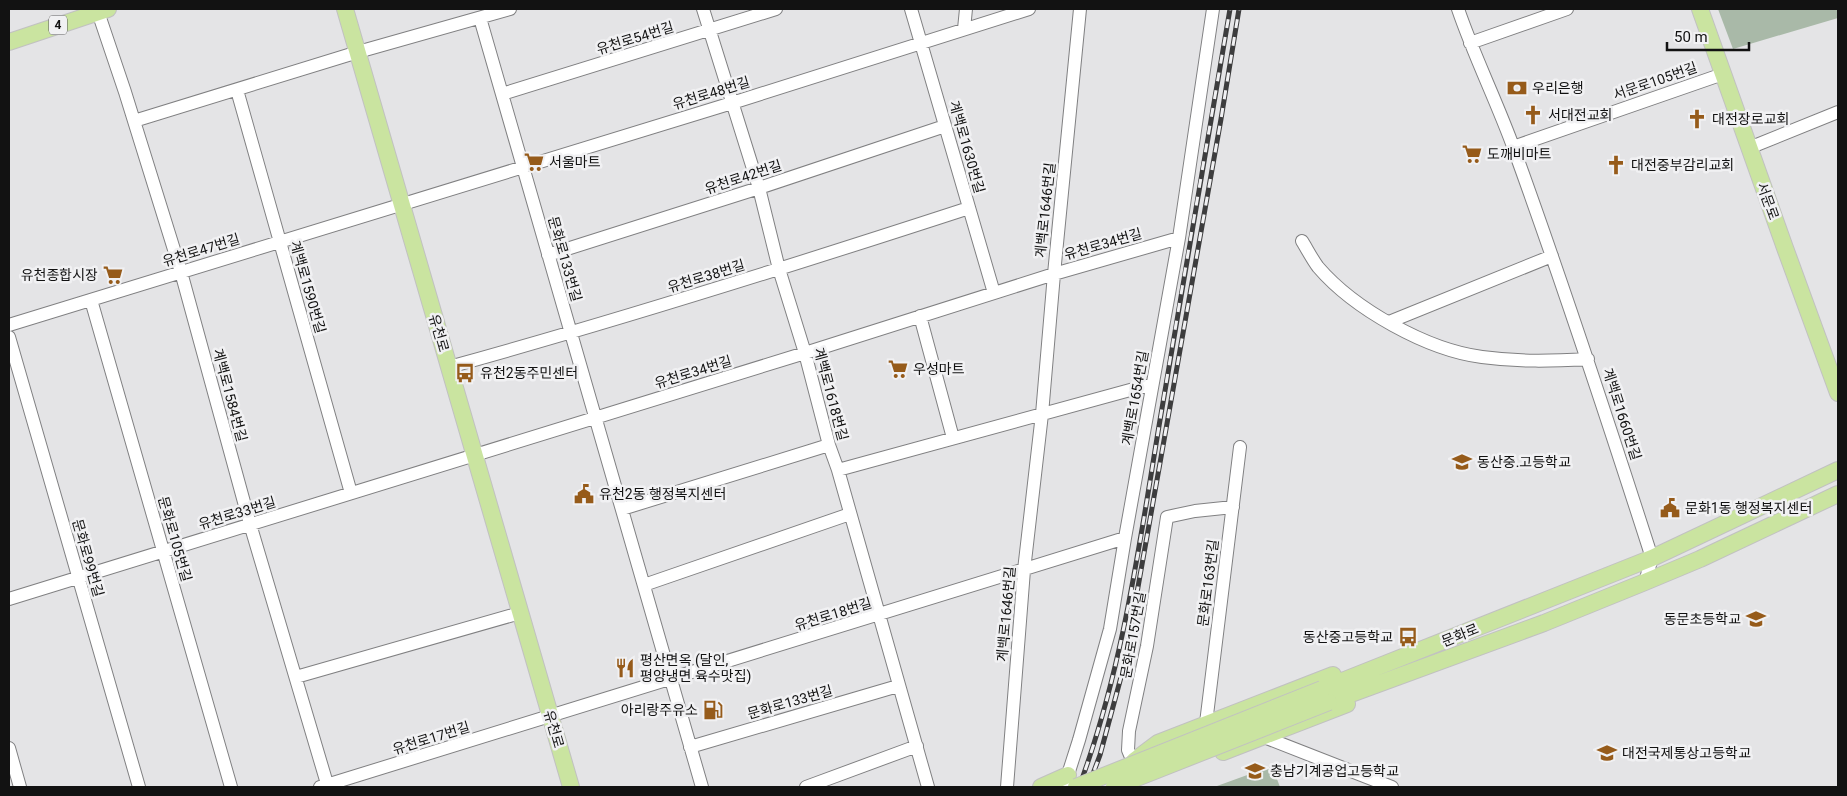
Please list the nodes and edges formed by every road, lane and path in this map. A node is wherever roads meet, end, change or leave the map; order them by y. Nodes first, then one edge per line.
1 (345, 9) edge
2 (510, 9) edge
3 (703, 9) edge
4 (776, 9) edge
5 (911, 9) edge
6 (966, 9) edge
7 (1029, 9) edge
8 (1080, 9) edge
9 (1213, 9) edge
10 (1458, 9) edge
11 (1567, 9) edge
12 (1700, 9) edge
13 (101, 10) edge
14 (480, 18) junction
15 (964, 29) junction
16 (709, 30) junction
17 (9, 42) edge
18 (921, 42) junction
19 (1470, 43) junction
20 (358, 52) junction
21 (1722, 74) junction
22 (237, 90) junction
23 (502, 94) junction
24 (732, 102) junction
25 (1838, 112) edge
26 (134, 121) junction
27 (945, 126) junction
28 (1513, 147) junction
29 (1749, 148) junction
30 (523, 166) junction
31 (759, 188) junction
32 (402, 204) junction
33 (969, 208) junction
34 (1179, 238) junction
35 (1302, 240) dead end
36 (280, 242) junction
37 (548, 255) junction
38 (1552, 256) junction
39 (779, 269) junction
40 (181, 272) junction
41 (1054, 274) junction
42 (994, 293) junction
43 (91, 300) junction
44 (920, 316) junction
45 (1389, 322) junction
46 (9, 325) edge
47 (571, 334) junction
48 (9, 337) edge
49 (805, 353) junction
50 (1588, 359) junction
51 (449, 367) junction
52 (1152, 384) junction
53 (1838, 393) edge
54 (1042, 414) junction
55 (595, 418) junction
56 (953, 438) junction
57 (829, 445) junction
58 (1240, 447) dead end
59 (474, 455) junction
60 (838, 470) junction
61 (1838, 470) edge
62 (351, 493) junction
63 (1838, 494) edge
64 (1233, 506) junction
65 (622, 509) junction
66 (850, 514) junction
67 (250, 524) junction
68 (1125, 538) junction
69 (163, 551) junction
70 (1652, 558) junction
71 (1024, 570) junction
72 (78, 577) junction
73 (1645, 582) junction
74 (644, 585) junction
75 (9, 599) edge
76 (520, 613) junction
77 (880, 615) junction
78 (1384, 665) junction
79 (296, 677) junction
80 (671, 680) junction
81 (898, 686) junction
82 (1365, 688) junction
83 (1326, 695) junction
84 (550, 717) junction
85 (1206, 723) junction
86 (1264, 737) junction
87 (917, 746) junction
88 (690, 747) junction
89 (9, 748) edge
90 (1133, 762) junction
91 (1069, 783) edge
92 (1141, 784) edge
93 (325, 786) edge
94 (20, 787) edge
95 (139, 787) edge
96 (231, 787) edge
97 (570, 787) edge
98 (702, 787) edge
99 (806, 787) edge
100 (928, 787) edge
101 (1007, 787) edge
102 (1041, 787) edge
103 (1114, 787) edge
104 (1123, 787) edge
105 (1392, 787) edge

1 - 20 main road, 유천로
2 - 14 street
3 - 16 street, 계백로1618번길
4 - 16 street, 유천로54번길
5 - 18 street, 계백로1630번길
6 - 15 street
7 - 15 street, 유천로48번길
8 - 41 street, 계백로1646번길
9 - 34 street, 계백로1654번길
10 - 19 street, 계백로1660번길
11 - 19 street
12 - 21 main road, 서문로
13 - 17 main road, 4
13 - 26 street, 계백로1584번길
14 - 20 street
14 - 23 street, 문화로133번길
15 - 18 street, 유천로48번길
16 - 23 street, 유천로54번길
16 - 24 street, 계백로1618번길
18 - 24 street, 유천로48번길
18 - 27 street, 계백로1630번길
19 - 28 street, 계백로1660번길
20 - 22 street
20 - 32 main road, 유천로
21 - 28 street, 서문로105번길
21 - 29 main road, 서문로
22 - 26 street
22 - 36 street, 계백로1590번길
23 - 30 street, 문화로133번길
24 - 30 street, 유천로48번길
24 - 31 street, 계백로1618번길
25 - 29 street
26 - 40 street, 계백로1584번길
27 - 31 street, 유천로42번길
27 - 33 street, 계백로1630번길
28 - 38 street, 계백로1660번길
29 - 53 main road, 서문로
30 - 32 street, 유천로48번길
30 - 37 street, 문화로133번길
31 - 37 street, 유천로42번길
31 - 39 street, 계백로1618번길
32 - 36 street, 유천로47번길
32 - 51 main road, 유천로
33 - 39 street, 유천로38번길
33 - 42 street, 계백로1630번길
34 - 41 street, 유천로34번길
34 - 52 street, 계백로1654번길
35 - 45 street
36 - 40 street, 유천로47번길
36 - 62 street, 계백로1590번길
37 - 47 street, 문화로133번길
38 - 45 street
38 - 50 street, 계백로1660번길
39 - 47 street, 유천로38번길
39 - 49 street, 계백로1618번길
40 - 43 street, 유천로47번길
40 - 67 street, 계백로1584번길
41 - 42 street, 유천로34번길
41 - 54 street, 계백로1646번길
42 - 44 street, 유천로34번길
43 - 46 street, 유천로47번길
43 - 69 street, 문화로105번길
44 - 49 street, 유천로34번길
44 - 56 street
45 - 50 street
47 - 51 street, 유천로38번길
47 - 55 street, 문화로133번길
48 - 72 street, 문화로99번길
49 - 55 street, 유천로34번길
49 - 57 street, 계백로1618번길
50 - 70 street, 계백로1660번길
51 - 59 main road, 유천로
52 - 54 street
52 - 68 street, 계백로1654번길
54 - 56 street
54 - 71 street, 계백로1646번길
55 - 59 street, 유천로34번길
55 - 65 street, 문화로133번길
56 - 60 street
57 - 60 street, 계백로1618번길
57 - 65 street
58 - 64 street, 문화로163번길
59 - 62 street, 유천로33번길
59 - 76 main road, 유천로
60 - 66 street, 계백로1618번길
61 - 70 main road, 문화로
62 - 67 street, 유천로33번길
63 - 73 main road, 문화로
64 - 85 street, 문화로163번길
64 - 90 street, 문화로157번길
65 - 74 street, 문화로133번길
66 - 74 street
66 - 77 street, 계백로1618번길
67 - 69 street, 유천로33번길
67 - 79 street, 계백로1584번길
68 - 71 street, 유천로18번길
68 - 91 street, 계백로1654번길
69 - 72 street, 유천로33번길
69 - 96 street, 문화로105번길
70 - 73 street
70 - 78 main road, 문화로
71 - 77 street, 유천로18번길
71 - 101 street, 계백로1646번길
72 - 75 street, 유천로33번길
72 - 95 street, 문화로99번길
73 - 82 main road, 문화로
74 - 80 street, 문화로133번길
76 - 79 street
76 - 84 main road, 유천로
77 - 80 street, 유천로18번길
77 - 81 street, 계백로1618번길
78 - 83 main road, 문화로
78 - 85 main road
79 - 93 street, 계백로1584번길
80 - 84 street, 유천로18번길
80 - 88 street, 문화로133번길
81 - 87 street, 계백로1618번길
81 - 88 street, 문화로133번길
82 - 83 main road, 문화로
82 - 86 main road
83 - 91 main road, 문화로, bridge
83 - 103 main road, 문화로, bridge
84 - 93 street, 유천로17번길
84 - 97 main road, 유천로
85 - 90 main road
86 - 92 main road
86 - 105 street
87 - 99 street
87 - 100 street, 계백로1618번길
88 - 98 street, 문화로133번길
89 - 94 street
90 - 92 street, 문화로157번길
90 - 104 main road
91 - 102 main road, 문화로

